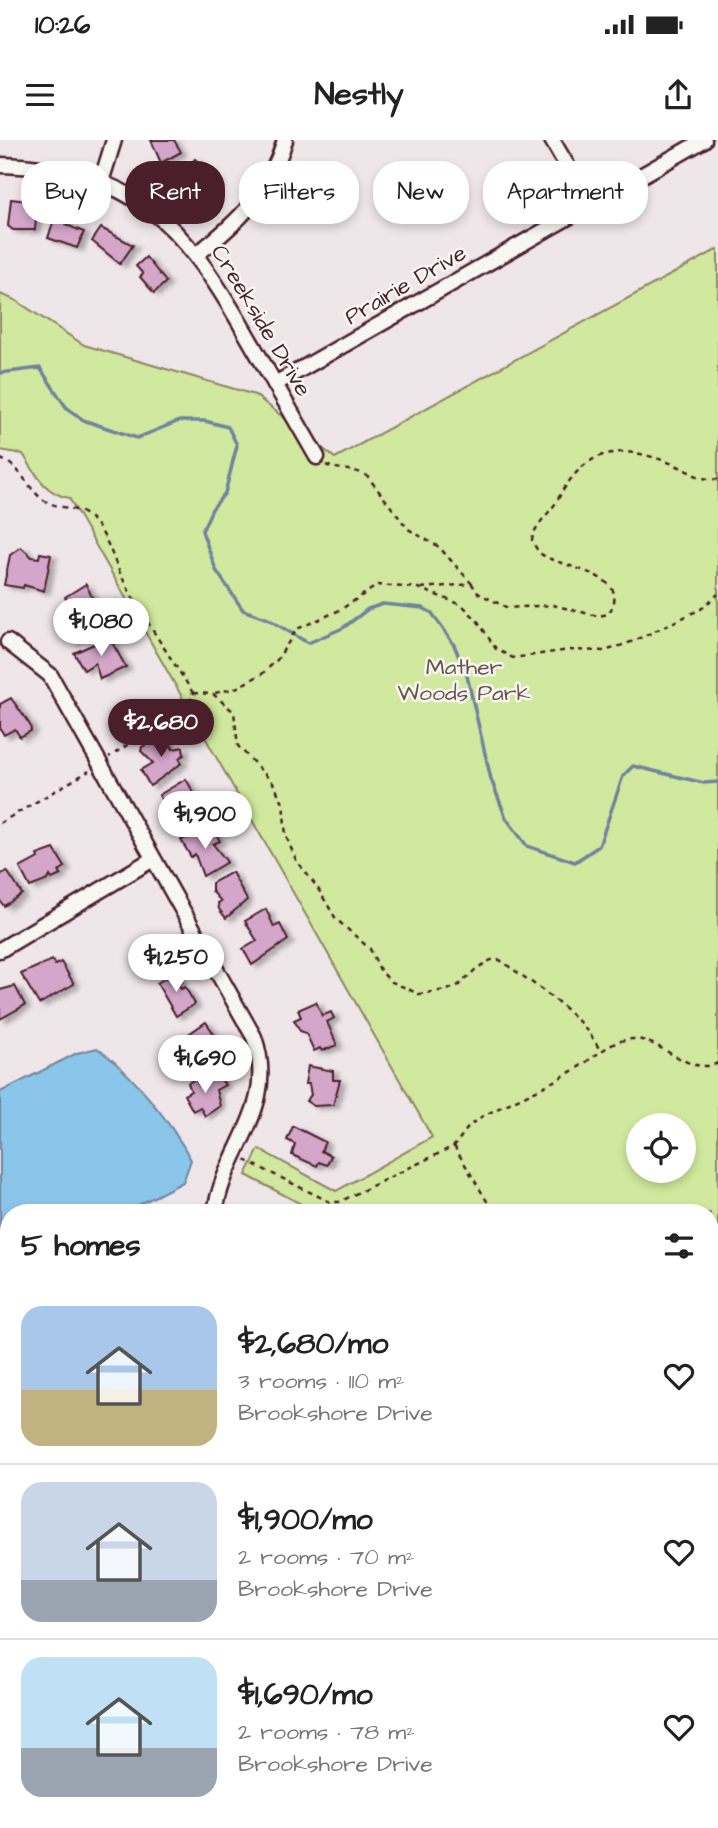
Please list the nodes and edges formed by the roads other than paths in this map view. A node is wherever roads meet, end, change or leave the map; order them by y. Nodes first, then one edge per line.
1 (114, 140) edge
2 (285, 140) edge
3 (552, 140) edge
4 (704, 140) edge
5 (108, 161) edge
6 (564, 161) edge
7 (0, 165) edge
8 (21, 167) edge
9 (648, 172) edge
10 (111, 187) edge
11 (557, 224) edge
12 (197, 254) junction
13 (275, 384) junction
14 (317, 457) road end
15 (8, 642) dead end
16 (153, 859) junction
17 (0, 950) edge
18 (217, 1204) edge

1 - 5 street
2 - 12 street
3 - 6 street
4 - 9 street, Prairie Drive
7 - 8 street, Creekside Drive
10 - 12 street, Creekside Drive
11 - 13 street, Prairie Drive
12 - 13 street, Creekside Drive
13 - 14 street, Creekside Drive
15 - 16 street
16 - 17 street
16 - 18 street

